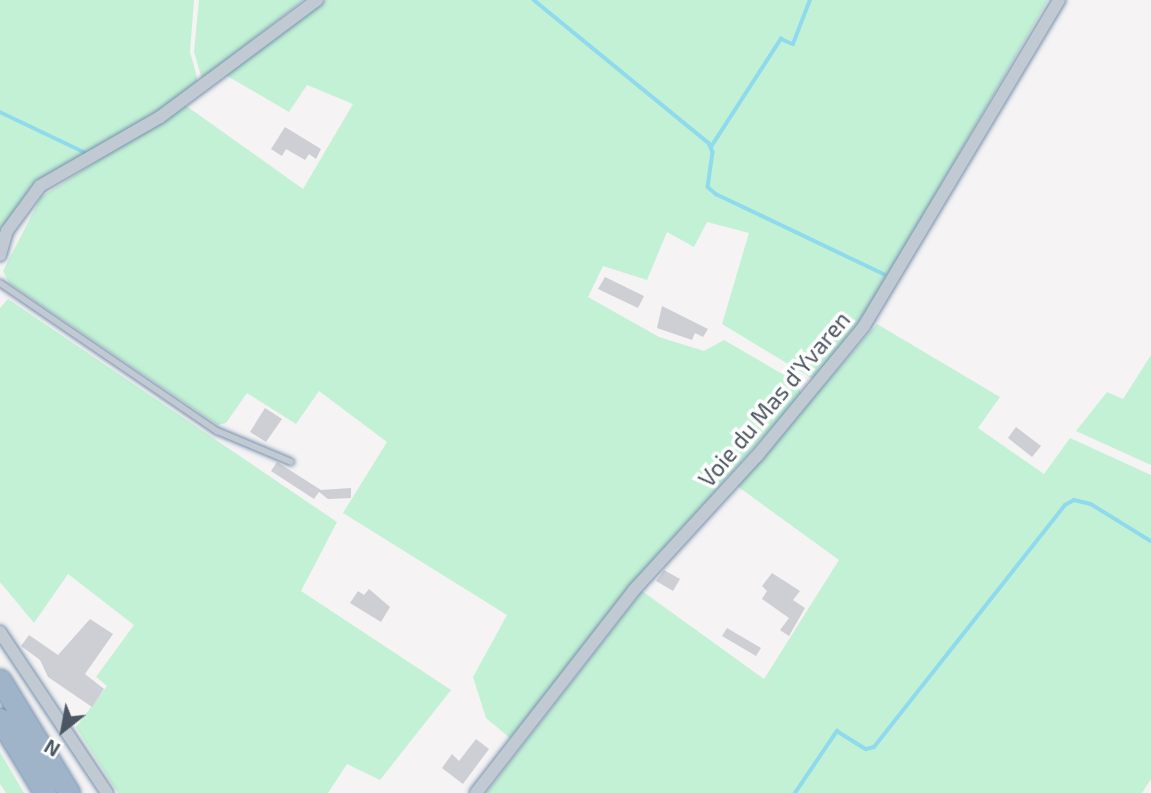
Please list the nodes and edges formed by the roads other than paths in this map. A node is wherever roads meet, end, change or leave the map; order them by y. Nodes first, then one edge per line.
1 (317, 0) edge
2 (1059, 0) edge
3 (0, 256) edge
4 (0, 283) edge
5 (291, 462) dead end
6 (0, 632) edge
7 (0, 680) edge
8 (0, 719) edge
9 (45, 793) edge
10 (69, 793) edge
11 (107, 793) edge
12 (476, 793) edge

1 - 3 street
2 - 12 street, Voie du Mas d'Yvaren
4 - 5 lane
6 - 11 street
7 - 10 highway
8 - 9 highway

